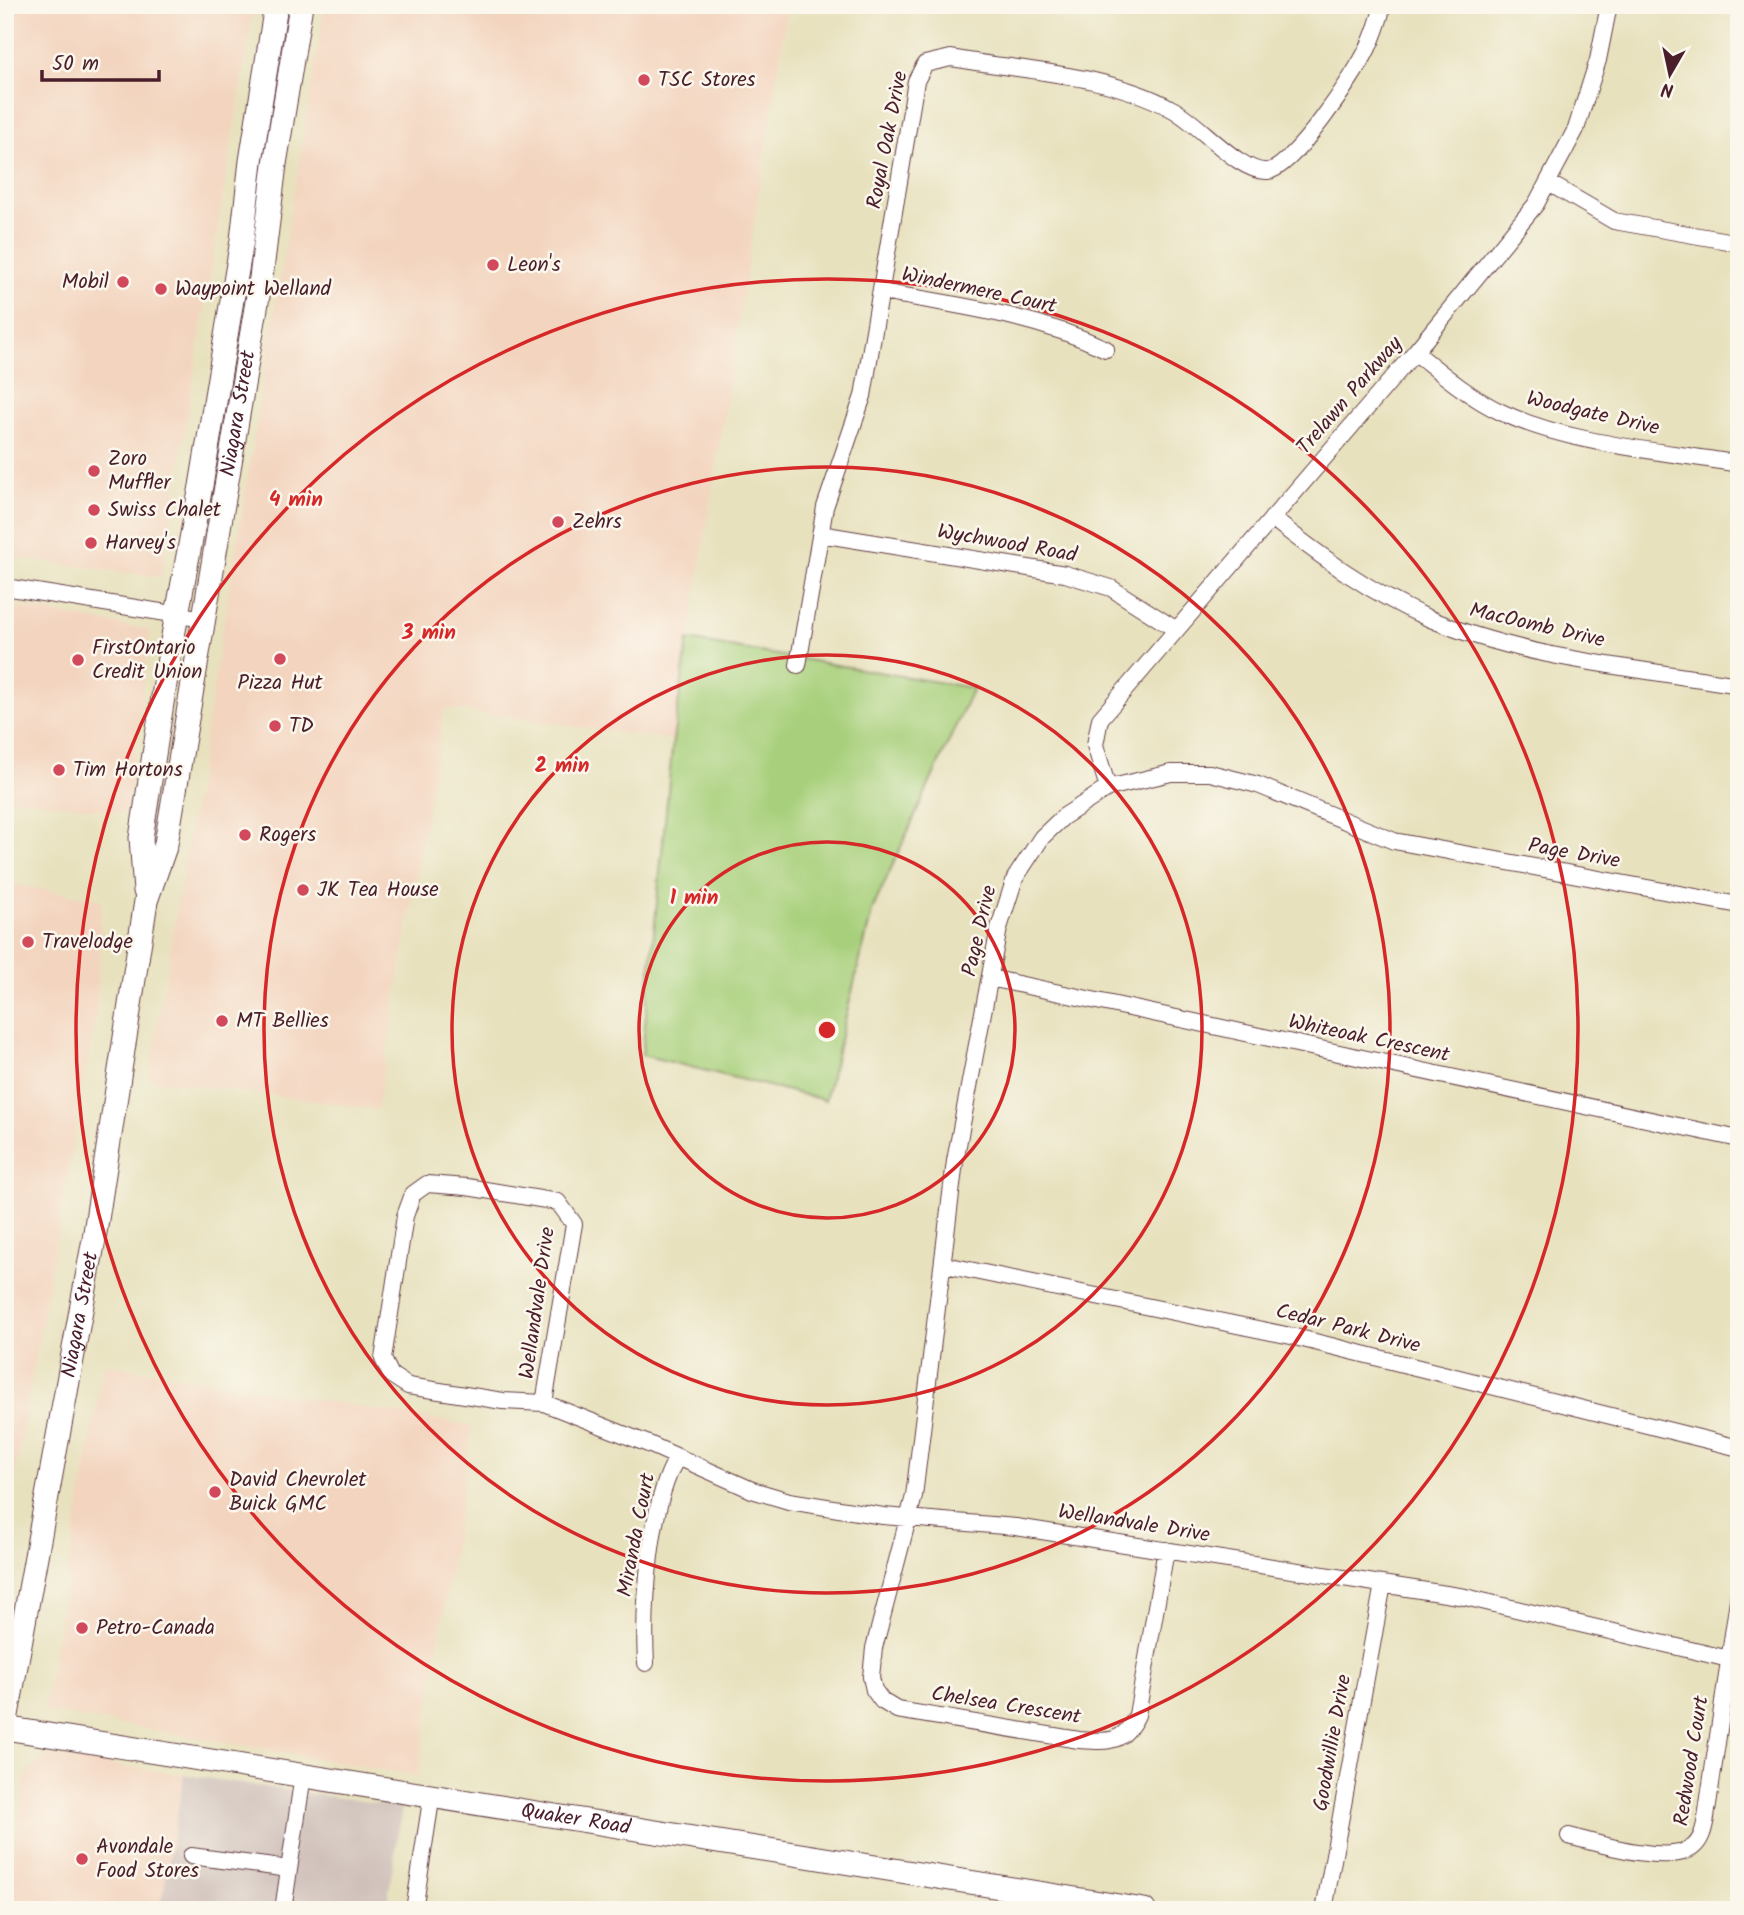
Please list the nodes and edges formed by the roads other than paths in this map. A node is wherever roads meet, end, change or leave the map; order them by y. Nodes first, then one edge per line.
1 (276, 5) edge
2 (301, 5) edge
3 (1383, 5) edge
4 (1609, 5) edge
5 (1549, 183) junction
6 (1739, 243) edge
7 (881, 292) junction
8 (1106, 349) dead end
9 (1415, 352) junction
10 (1739, 464) edge
11 (1272, 518) junction
12 (820, 534) junction
13 (5, 587) edge
14 (177, 614) junction
15 (204, 619) junction
16 (1175, 629) junction
17 (798, 665) dead end
18 (1739, 685) edge
19 (1108, 788) junction
20 (146, 901) junction
21 (1739, 905) edge
22 (990, 978) junction
23 (1739, 1139) edge
24 (945, 1265) junction
25 (544, 1403) junction
26 (1739, 1448) edge
27 (677, 1458) junction
28 (908, 1519) junction
29 (1166, 1550) junction
30 (1383, 1584) junction
31 (1739, 1593) edge
32 (1729, 1659) junction
33 (646, 1663) dead end
34 (5, 1727) edge
35 (303, 1775) junction
36 (432, 1794) junction
37 (1569, 1836) dead end
38 (191, 1856) dead end
39 (289, 1869) junction
40 (284, 1910) edge
41 (414, 1910) edge
42 (1144, 1910) edge
43 (1324, 1910) edge

1 - 14 main road, Niagara Street
2 - 15 main road, Niagara Street
3 - 7 street, Royal Oak Drive
4 - 5 street, Trelawn Parkway
5 - 6 street
5 - 9 street, Trelawn Parkway
7 - 8 street, Windermere Court
7 - 12 street, Royal Oak Drive
9 - 10 street, Woodgate Drive
9 - 11 street, Trelawn Parkway
11 - 16 street, Trelawn Parkway
11 - 18 street, MacOomb Drive
12 - 16 street, Wychwood Road
12 - 17 street, Royal Oak Drive
13 - 14 street
14 - 15 street
14 - 20 main road, Niagara Street
15 - 20 main road, Niagara Street
16 - 19 street, Trelawn Parkway
19 - 21 street, Page Drive
19 - 22 street, Page Drive
20 - 34 main road, Niagara Street
22 - 23 street, Whiteoak Crescent
22 - 24 street, Page Drive
24 - 26 street, Cedar Park Drive
24 - 28 street, Page Drive
25 - 25 street, Wellandvale Drive
25 - 27 street, Wellandvale Drive
27 - 28 street, Wellandvale Drive
27 - 33 street, Miranda Court
28 - 29 street, Wellandvale Drive
28 - 29 street, Chelsea Crescent
29 - 30 street, Wellandvale Drive
30 - 32 street, Wellandvale Drive
30 - 43 street, Goodwillie Drive
31 - 32 street, Redwood Court
32 - 37 street, Redwood Court
34 - 35 main road, Quaker Road
35 - 36 main road, Quaker Road
35 - 39 street
36 - 41 street
36 - 42 main road, Quaker Road
38 - 39 street
39 - 40 street

